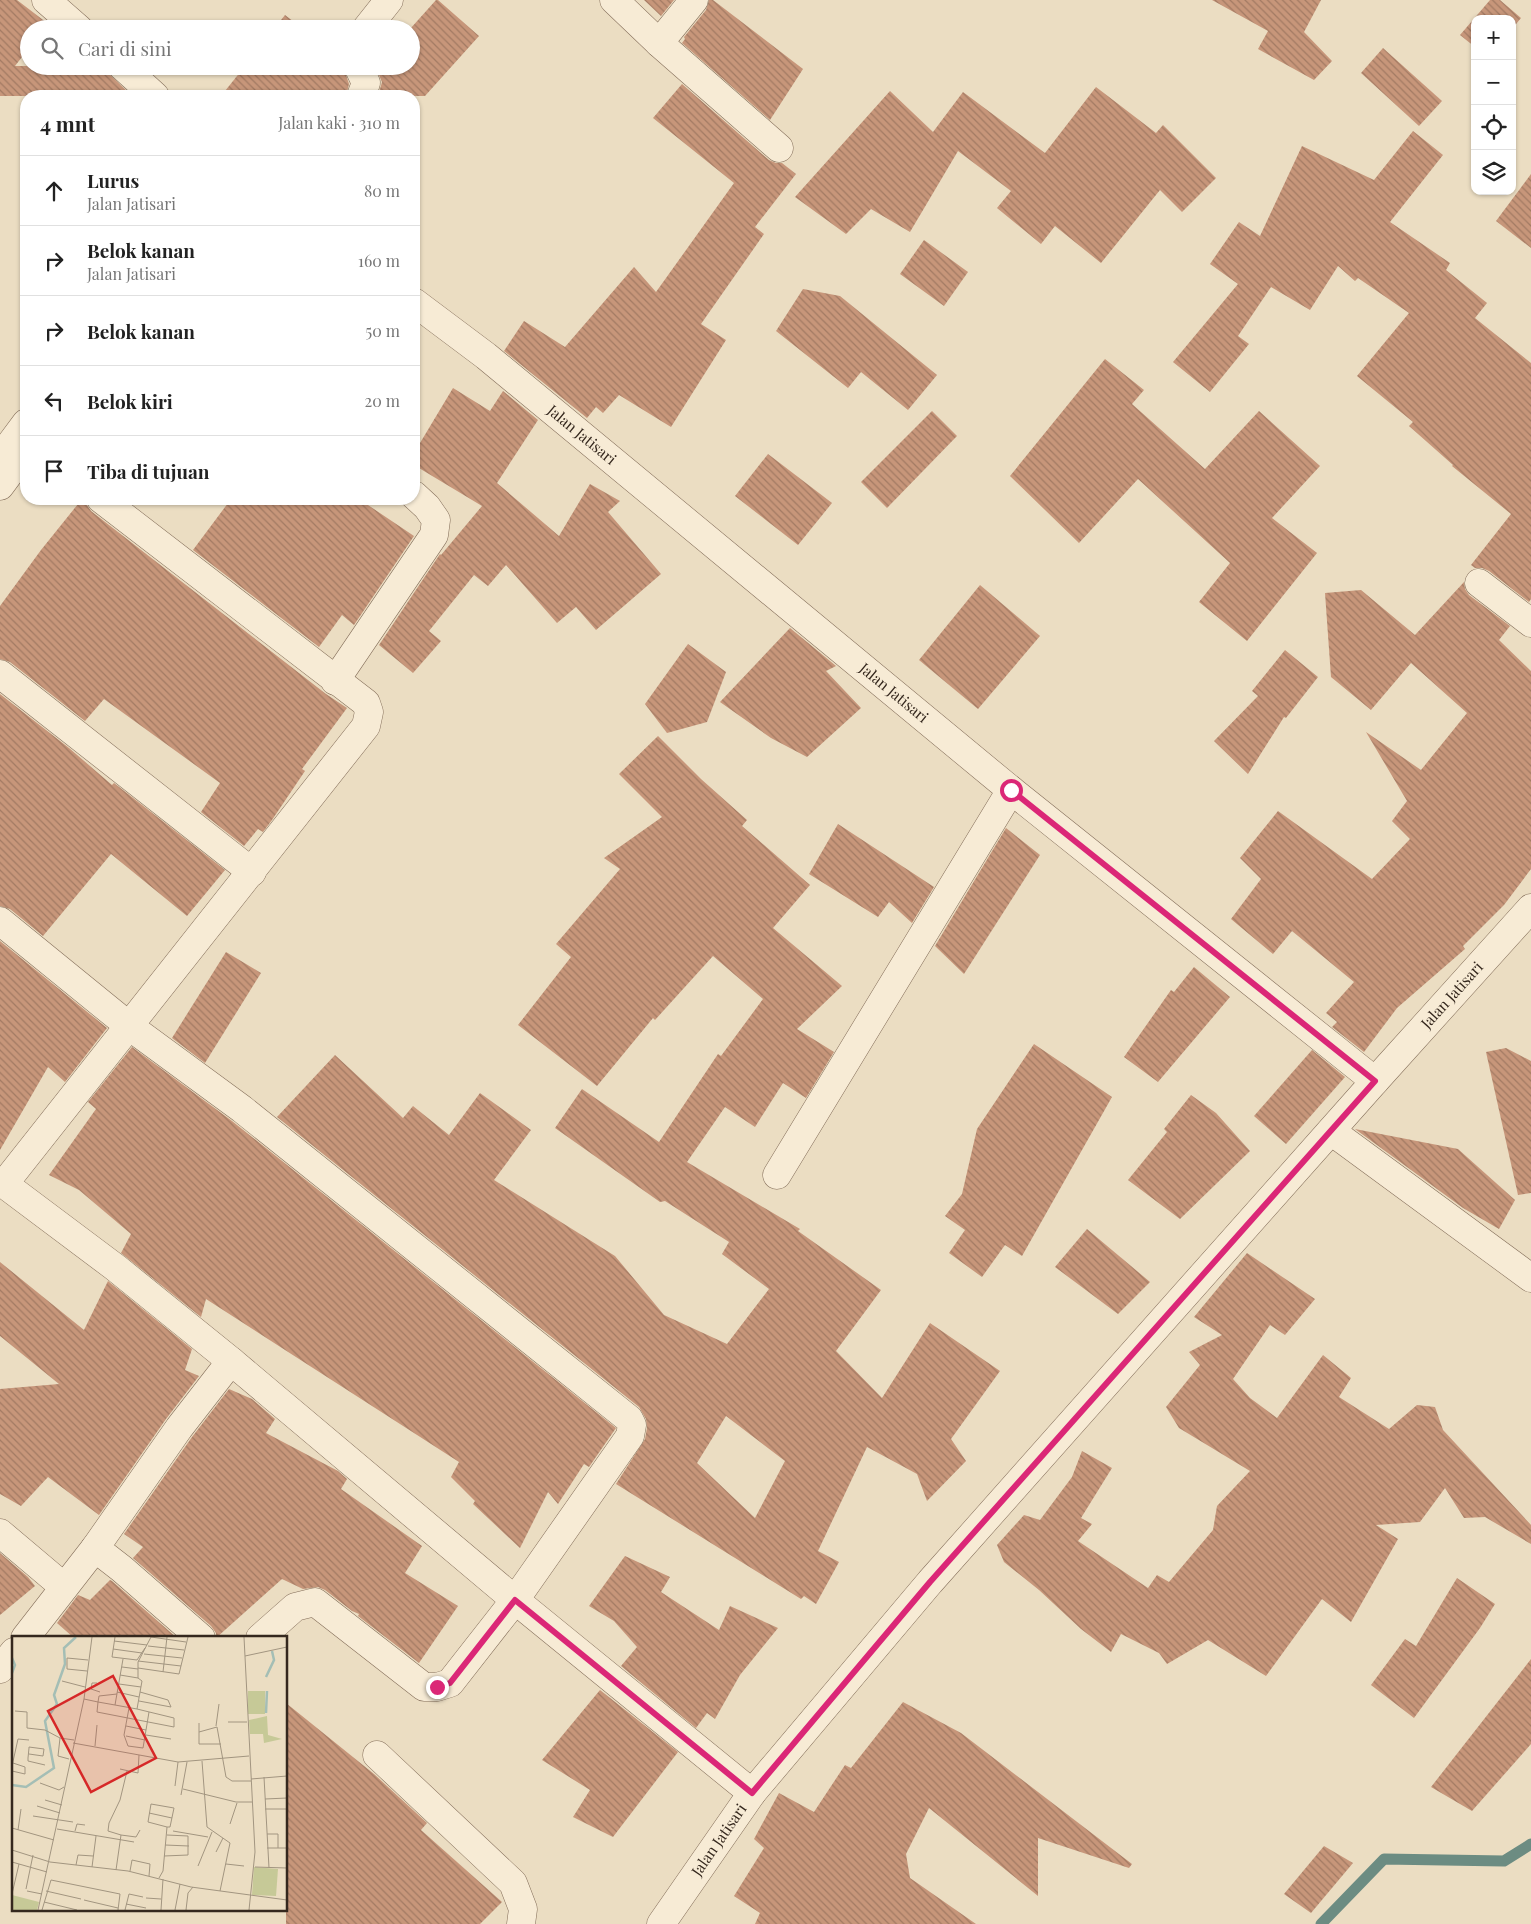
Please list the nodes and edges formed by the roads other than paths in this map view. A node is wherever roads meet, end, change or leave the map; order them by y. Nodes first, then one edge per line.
1 (46, 0) edge
2 (388, 0) edge
3 (614, 0) edge
4 (694, 0) edge
5 (69, 20) edge
6 (373, 20) edge
7 (659, 43) junction
8 (132, 75) edge
9 (362, 75) edge
10 (148, 90) edge
11 (363, 90) edge
12 (779, 148) dead end
13 (420, 306) edge
14 (20, 431) edge
15 (0, 458) edge
16 (20, 459) edge
17 (0, 486) edge
18 (420, 502) edge
19 (109, 505) edge
20 (1479, 583) dead end
21 (1531, 622) edge
22 (0, 674) edge
23 (335, 681) junction
24 (1011, 790) junction
25 (252, 872) junction
26 (1531, 908) edge
27 (0, 922) edge
28 (129, 1026) junction
29 (1375, 1081) junction
30 (1331, 1130) junction
31 (777, 1175) dead end
32 (2, 1182) edge
33 (1531, 1278) edge
34 (231, 1362) junction
35 (0, 1533) edge
36 (95, 1548) junction
37 (64, 1587) junction
38 (515, 1600) junction
39 (26, 1636) edge
40 (199, 1636) edge
41 (262, 1636) edge
42 (12, 1654) edge
43 (0, 1669) edge
44 (377, 1755) dead end
45 (752, 1793) junction
46 (521, 1924) edge
47 (660, 1924) edge

1 - 5 street
2 - 6 street
3 - 7 street
4 - 7 street
7 - 12 street
8 - 10 street
9 - 11 street
13 - 24 street, Jalan Jatisari
14 - 15 street
16 - 17 street
18 - 23 street
19 - 23 street
20 - 21 street
22 - 25 street
23 - 25 street
24 - 29 street, Jalan Jatisari
24 - 31 street
25 - 28 street
26 - 29 street, Jalan Jatisari
27 - 28 street
28 - 32 street
28 - 38 street
29 - 30 street, Jalan Jatisari
30 - 33 street
30 - 45 street, Jalan Jatisari
32 - 34 street
34 - 36 street
34 - 38 street
35 - 37 street
36 - 37 street
36 - 40 street
37 - 39 street
38 - 41 street
38 - 45 street
42 - 43 street
44 - 46 street
45 - 47 street, Jalan Jatisari

